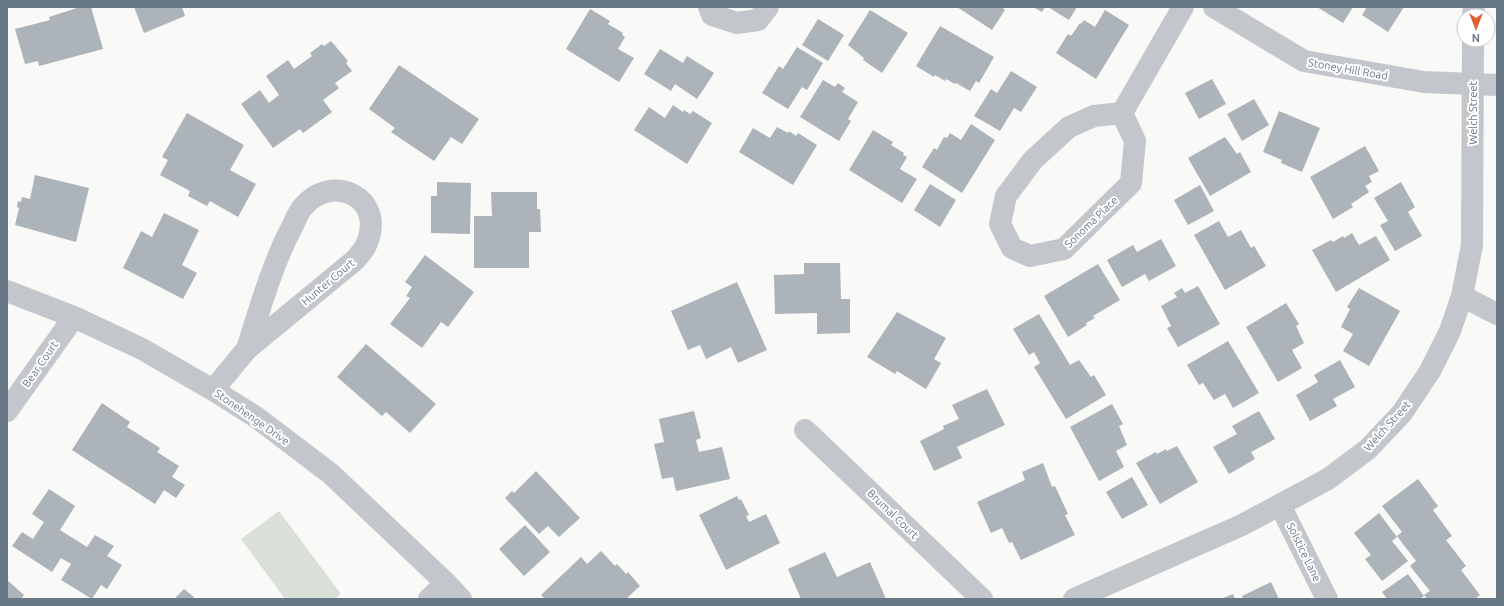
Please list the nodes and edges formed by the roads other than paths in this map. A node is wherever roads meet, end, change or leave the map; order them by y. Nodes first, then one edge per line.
1 (709, 7) edge
2 (768, 7) edge
3 (1183, 7) edge
4 (1214, 7) edge
5 (1473, 48) edge
6 (1473, 84) junction
7 (1497, 85) edge
8 (1122, 113) junction
9 (7, 291) edge
10 (1462, 296) junction
11 (1497, 314) edge
12 (74, 317) junction
13 (246, 349) junction
14 (213, 390) junction
15 (7, 411) edge
16 (805, 430) dead end
17 (1280, 505) junction
18 (446, 583) junction
19 (429, 599) edge
20 (461, 599) edge
21 (982, 599) edge
22 (1074, 599) edge
23 (1327, 599) edge

1 - 2 street
3 - 8 street
4 - 6 street, Stoney Hill Road
5 - 6 street, Welch Street
6 - 7 street, Stoney Hill Road
6 - 10 street, Welch Street
8 - 8 street, Sonoma Place
9 - 12 street, Stonehenge Drive
10 - 11 street
10 - 17 street, Welch Street
12 - 14 street, Stonehenge Drive
12 - 15 street, Bear Court
13 - 13 street, Hunter Court
13 - 14 street, Hunter Court
14 - 18 street, Stonehenge Drive
16 - 21 street, Brumal Court
17 - 22 street, Welch Street
17 - 23 street, Solstice Lane
18 - 19 street
18 - 20 street, Stonehenge Drive

